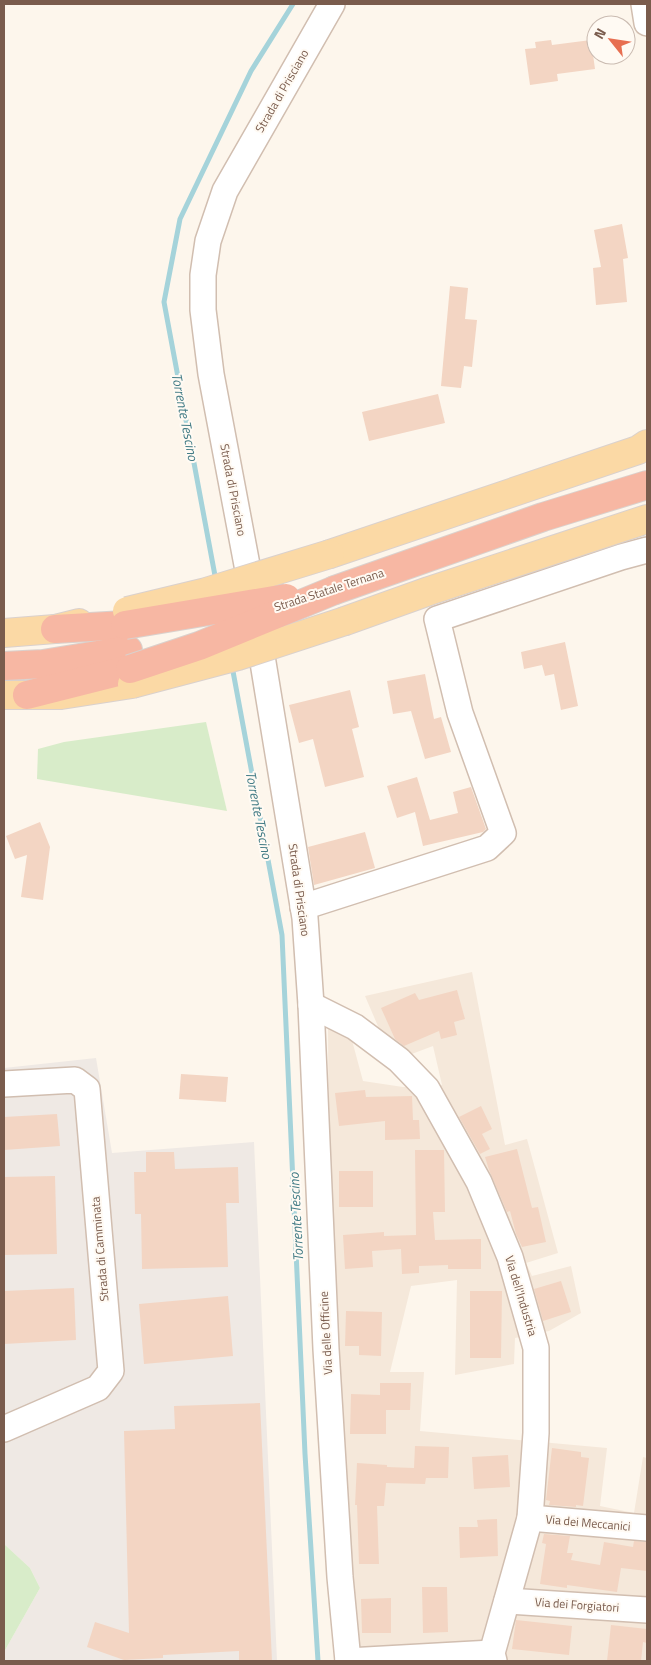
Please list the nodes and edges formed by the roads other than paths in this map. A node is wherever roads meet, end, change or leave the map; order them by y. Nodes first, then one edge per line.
1 (332, 4) edge
2 (644, 4) edge
3 (647, 23) edge
4 (647, 444) edge
5 (647, 484) edge
6 (647, 519) edge
7 (647, 550) edge
8 (55, 629) joint
9 (4, 633) edge
10 (128, 648) junction
11 (4, 666) edge
12 (15, 695) edge
13 (303, 907) junction
14 (311, 1005) junction
15 (4, 1084) edge
16 (4, 1429) edge
17 (530, 1518) junction
18 (647, 1528) edge
19 (507, 1601) junction
20 (647, 1610) edge
21 (493, 1657) edge
22 (348, 1661) edge

1 - 13 street, Strada di Prisciano
2 - 3 street
4 - 10 main road, bridge
5 - 10 highway, Strada Statale Ternana, bridge
6 - 10 main road, bridge
7 - 13 street
8 - 9 main road
8 - 10 highway
10 - 11 highway, Strada Statale Ternana
10 - 12 highway
13 - 14 street, Strada di Prisciano
14 - 17 street, Via dell'Industria
14 - 22 street, Via delle Officine
15 - 16 street, Strada di Camminata
17 - 18 street, Via dei Meccanici
17 - 19 street, Via dell'Industria
19 - 20 street, Via dei Forgiatori
19 - 21 street, Via dell'Industria
21 - 22 street

